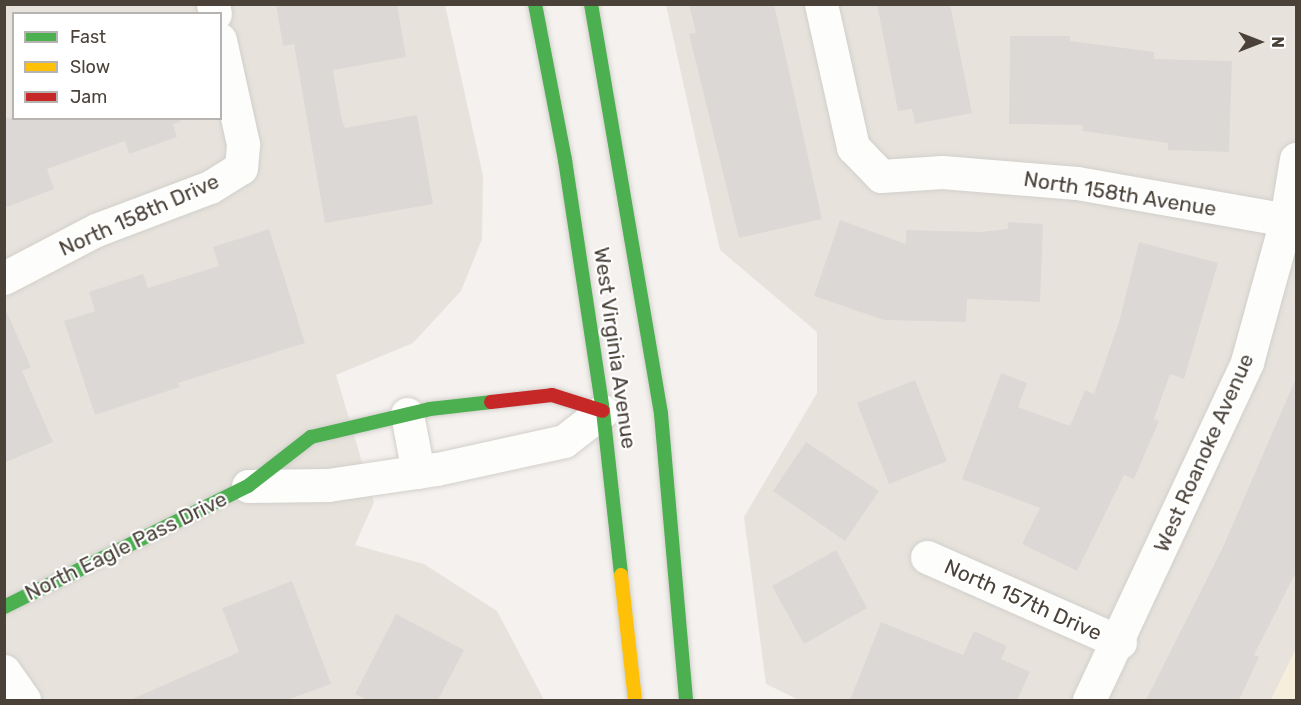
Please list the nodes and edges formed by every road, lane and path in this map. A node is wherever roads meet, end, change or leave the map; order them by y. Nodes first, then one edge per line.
1 (535, 4) edge
2 (591, 4) edge
3 (821, 4) edge
4 (222, 49) edge
5 (1296, 159) edge
6 (1286, 220) junction
7 (4, 278) edge
8 (603, 411) junction
9 (407, 414) junction
10 (418, 472) junction
11 (249, 486) junction
12 (927, 557) dead end
13 (4, 607) edge
14 (1120, 642) junction
15 (4, 671) edge
16 (24, 700) edge
17 (635, 700) edge
18 (686, 700) edge
19 (1089, 700) edge

1 - 8 main road, West Virginia Avenue
2 - 18 main road, West Virginia Avenue
3 - 6 street, North 158th Avenue
4 - 7 street, North 158th Drive
5 - 6 street, West Roanoke Avenue
6 - 14 street, West Roanoke Avenue
8 - 9 main road, North Eagle Pass Drive
8 - 10 street, North Eagle Pass Drive
8 - 17 main road, West Virginia Avenue
9 - 10 street
9 - 11 main road, North Eagle Pass Drive
10 - 11 street, North Eagle Pass Drive
11 - 13 main road, North Eagle Pass Drive
12 - 14 street, North 157th Drive
14 - 19 street, West Roanoke Avenue
15 - 16 street

